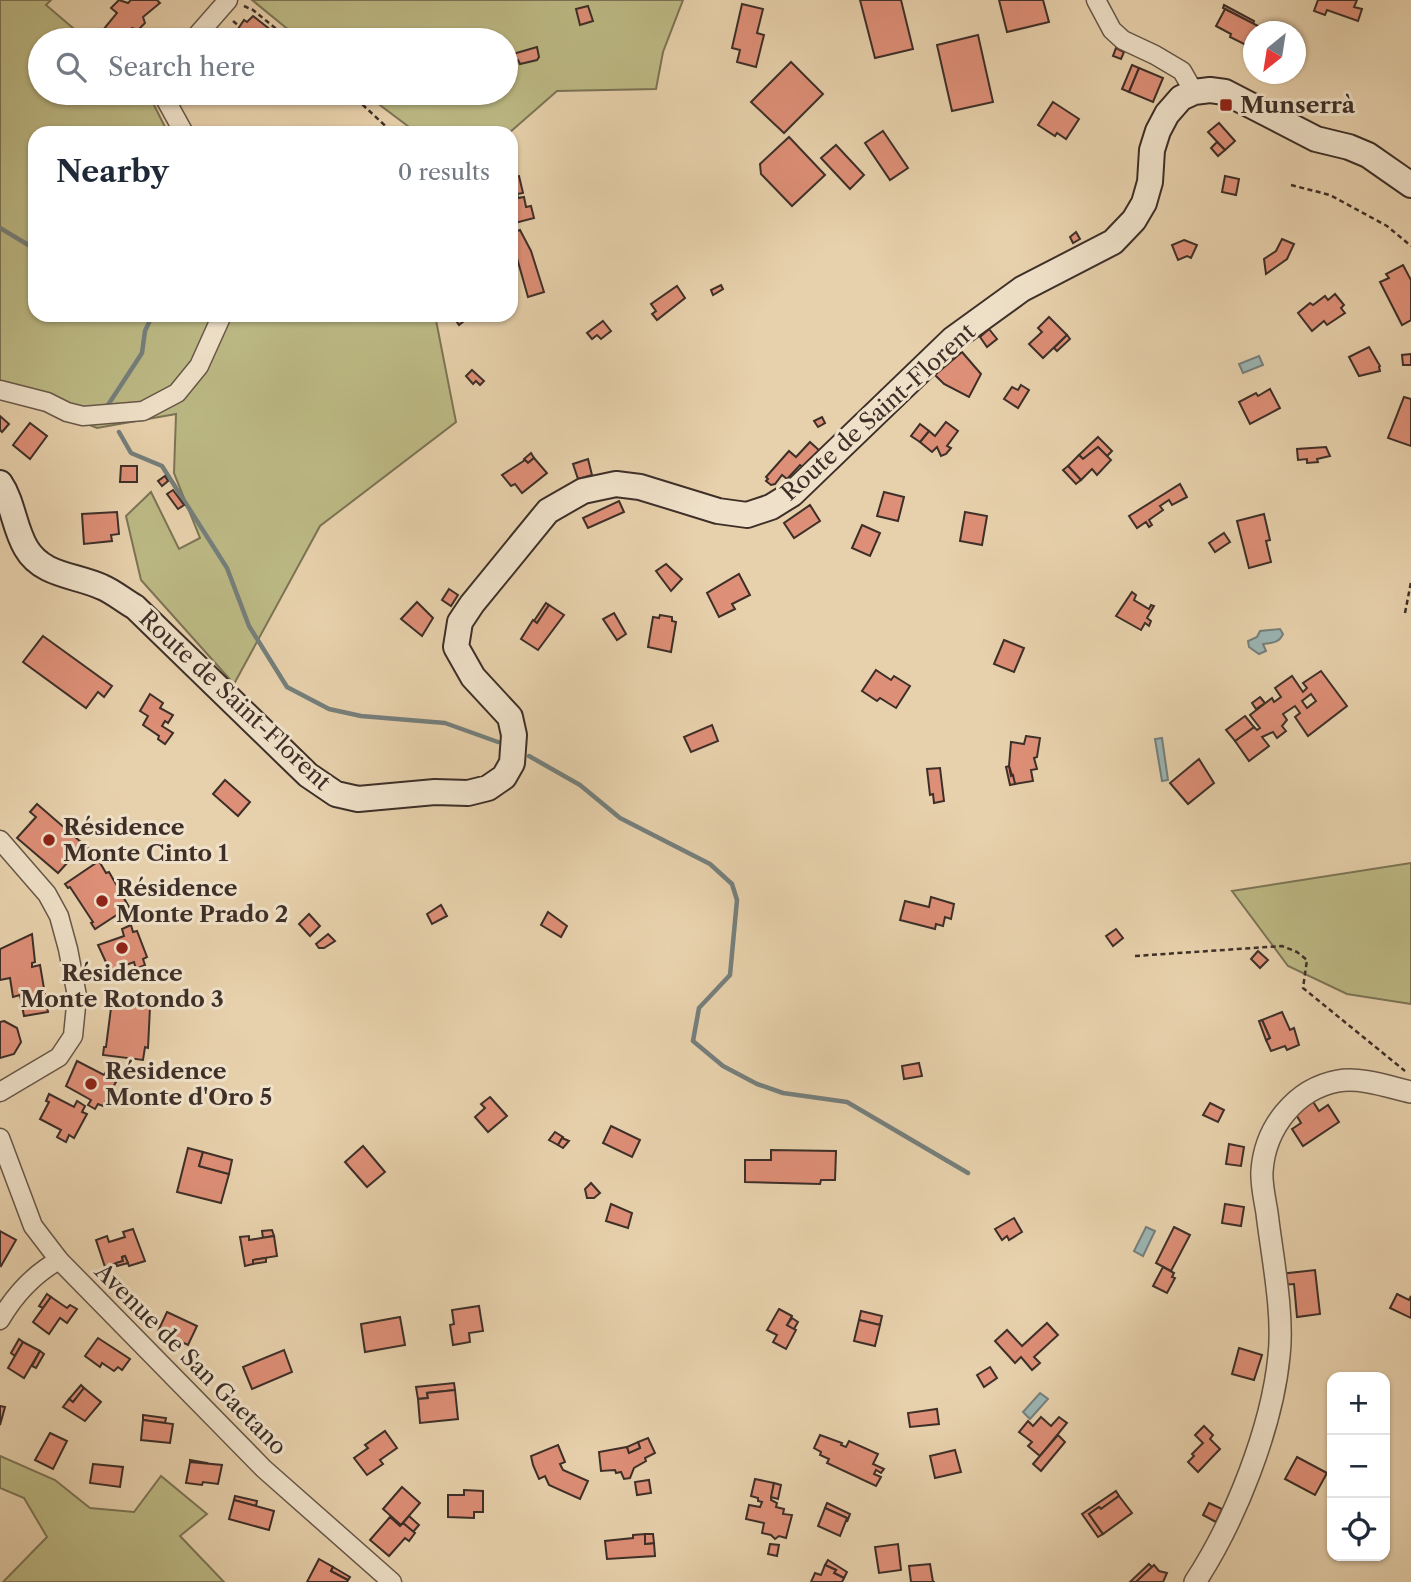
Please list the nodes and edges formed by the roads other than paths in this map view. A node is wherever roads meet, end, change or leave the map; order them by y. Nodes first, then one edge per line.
1 (228, 0) edge
2 (1096, 0) edge
3 (204, 28) edge
4 (1194, 92) junction
5 (169, 105) edge
6 (180, 126) edge
7 (1411, 185) edge
8 (219, 322) edge
9 (0, 390) edge
10 (0, 483) edge
11 (0, 840) edge
12 (0, 1092) edge
13 (1411, 1092) edge
14 (0, 1138) edge
15 (59, 1260) junction
16 (0, 1320) edge
17 (393, 1582) edge
18 (1195, 1582) edge

1 - 3 street
2 - 4 street
4 - 7 main road
4 - 10 main road, Route de Saint-Florent
5 - 6 street
8 - 9 street
11 - 12 street
13 - 18 street
14 - 15 street, Avenue de San Gaetano
15 - 16 street
15 - 17 street, Avenue de San Gaetano

